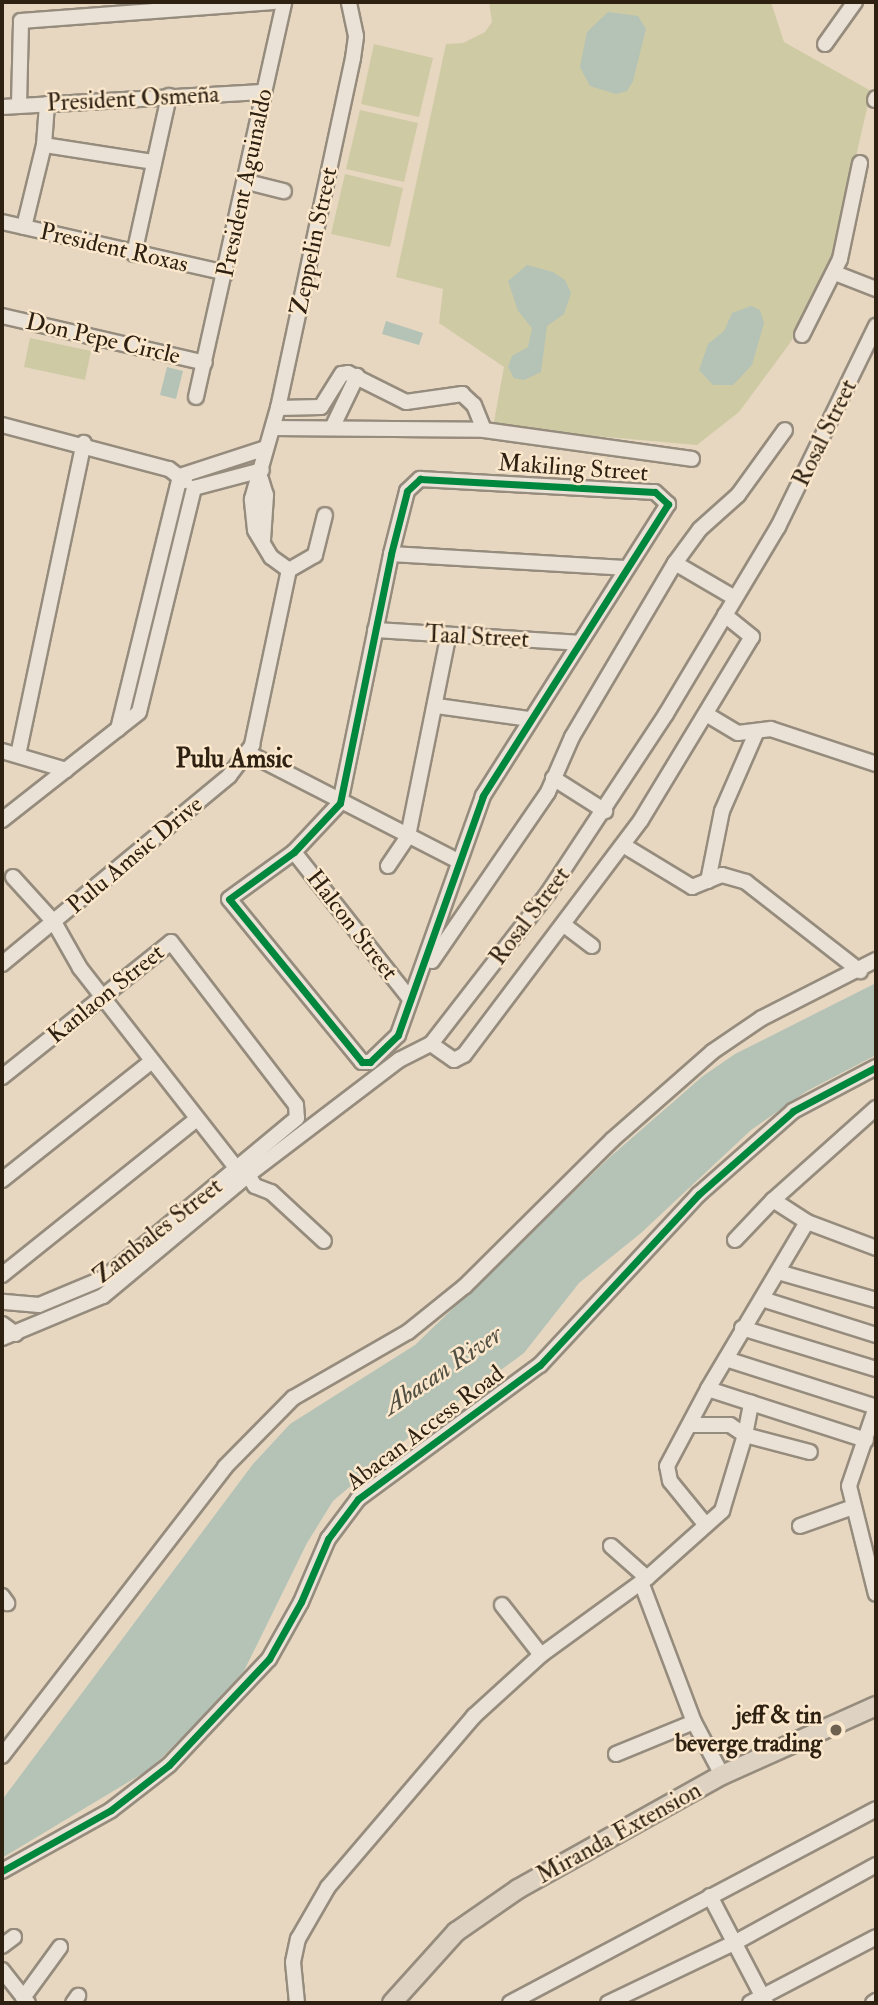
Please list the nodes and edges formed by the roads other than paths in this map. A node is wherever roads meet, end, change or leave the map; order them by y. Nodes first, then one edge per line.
1 (273, 2) edge
2 (284, 2) edge
3 (349, 2) edge
4 (855, 2) edge
5 (825, 44) dead end
6 (264, 92) junction
7 (169, 96) junction
8 (47, 104) junction
9 (19, 105) junction
10 (2, 107) edge
11 (44, 145) junction
12 (154, 162) junction
13 (860, 163) dead end
14 (247, 182) junction
15 (284, 191) dead end
16 (2, 222) edge
17 (24, 227) junction
18 (134, 254) junction
19 (226, 273) junction
20 (835, 273) junction
21 (876, 289) edge
22 (2, 316) edge
23 (876, 326) edge
24 (802, 335) dead end
25 (205, 363) junction
26 (357, 376) junction
27 (196, 397) dead end
28 (278, 408) junction
29 (2, 425) edge
30 (273, 428) junction
31 (332, 428) junction
32 (785, 429) dead end
33 (484, 430) junction
34 (84, 443) junction
35 (266, 448) junction
36 (692, 459) dead end
37 (213, 466) junction
38 (261, 474) junction
39 (180, 476) junction
40 (220, 481) junction
41 (194, 488) junction
42 (325, 515) dead end
43 (391, 554) junction
44 (675, 563) junction
45 (625, 568) junction
46 (289, 570) junction
47 (735, 598) junction
48 (725, 615) junction
49 (375, 630) junction
50 (448, 636) junction
51 (579, 643) junction
52 (437, 706) junction
53 (706, 713) junction
54 (530, 719) junction
55 (118, 729) junction
56 (757, 731) junction
57 (2, 751) edge
58 (248, 754) junction
59 (18, 755) junction
60 (876, 764) edge
61 (66, 770) junction
62 (553, 778) junction
63 (340, 803) junction
64 (605, 811) junction
65 (2, 820) edge
66 (408, 836) junction
67 (623, 845) junction
68 (294, 852) junction
69 (458, 861) junction
70 (388, 866) dead end
71 (13, 877) dead end
72 (708, 881) junction
73 (54, 922) junction
74 (564, 925) junction
75 (592, 946) dead end
76 (876, 960) edge
77 (2, 964) edge
78 (860, 971) junction
79 (103, 997) junction
80 (410, 999) junction
81 (431, 1044) junction
82 (400, 1060) junction
83 (152, 1061) junction
84 (876, 1067) edge
85 (2, 1077) edge
86 (876, 1108) edge
87 (297, 1118) joint
88 (197, 1119) junction
89 (243, 1172) junction
90 (2, 1180) edge
91 (773, 1200) junction
92 (807, 1222) junction
93 (734, 1240) dead end
94 (324, 1241) dead end
95 (876, 1248) edge
96 (778, 1272) junction
97 (2, 1275) edge
98 (762, 1299) junction
99 (876, 1300) edge
100 (2, 1302) edge
101 (2, 1324) edge
102 (742, 1328) junction
103 (876, 1335) edge
104 (9, 1336) edge
105 (726, 1359) junction
106 (876, 1369) edge
107 (708, 1389) junction
108 (751, 1404) junction
109 (876, 1407) edge
110 (691, 1425) junction
111 (744, 1434) junction
112 (866, 1440) junction
113 (810, 1452) dead end
114 (853, 1507) junction
115 (705, 1524) junction
116 (800, 1526) dead end
117 (611, 1546) dead end
118 (644, 1580) junction
119 (876, 1594) edge
120 (502, 1605) dead end
121 (541, 1656) junction
122 (876, 1706) edge
123 (694, 1722) junction
124 (616, 1754) dead end
125 (2, 1756) edge
126 (722, 1775) junction
127 (876, 1809) edge
128 (876, 1865) edge
129 (2, 1871) edge
130 (710, 1896) junction
131 (876, 1937) edge
132 (736, 1942) junction
133 (60, 1947) dead end
134 (2, 1970) edge
135 (25, 2001) edge
136 (759, 2001) edge
137 (297, 2003) edge
138 (392, 2003) edge
139 (510, 2003) edge
140 (608, 2003) edge

1 - 9 street
2 - 6 street, President Aguinaldo
3 - 28 street, Zeppelin Street
4 - 5 street
6 - 7 street, President Osmeña
6 - 14 street, President Aguinaldo
7 - 8 street, President Osmeña
7 - 12 street
8 - 9 street, President Osmeña
8 - 11 street
9 - 10 street, President Osmeña
11 - 12 street
11 - 17 street
12 - 18 street
13 - 20 street
14 - 15 street
14 - 19 street, President Aguinaldo
16 - 17 street, President Roxas
17 - 18 street, President Roxas
18 - 19 street, President Roxas
19 - 25 street, President Aguinaldo
20 - 21 street
20 - 24 street
22 - 25 street, Don Pepe Circle
23 - 47 street, Rosal Street
25 - 27 street, President Aguinaldo
26 - 28 street
26 - 31 street
26 - 33 street
28 - 30 street, Zeppelin Street
29 - 34 street
30 - 31 street
30 - 35 street, Zeppelin Street
31 - 33 street
32 - 44 street
33 - 36 street
34 - 39 street
34 - 59 street
35 - 37 street
35 - 38 street, Zeppelin Street
37 - 39 street
37 - 40 street
38 - 40 street
38 - 46 street, Zeppelin Street
39 - 41 street
39 - 55 street
40 - 41 street
41 - 55 street
42 - 46 street
43 - 45 street
43 - 45 street, Makiling Street
43 - 49 street, Makiling Street
44 - 47 street
44 - 62 street
45 - 51 street, Makiling Street
46 - 58 street, Pulu Amsic Drive
47 - 48 street, Rosal Street
48 - 53 street
48 - 64 street, Rosal Street
49 - 50 street, Taal Street
49 - 63 street, Makiling Street
50 - 51 street, Taal Street
50 - 52 street
51 - 54 street, Makiling Street
52 - 54 street
52 - 66 street
53 - 56 street
53 - 67 street
54 - 69 street, Makiling Street
55 - 61 street
56 - 60 street
56 - 72 street
57 - 59 street
58 - 63 street
58 - 73 street, Pulu Amsic Drive
59 - 61 street
61 - 65 street
62 - 64 street
62 - 82 street
63 - 66 street
63 - 68 street
64 - 81 street, Rosal Street
66 - 69 street
66 - 70 street
67 - 72 street
67 - 74 street
68 - 80 street, Halcon Street
68 - 80 street, Makiling Street
69 - 80 street, Makiling Street
71 - 73 street
72 - 78 street
73 - 77 street, Pulu Amsic Drive
73 - 79 street
74 - 75 street
74 - 81 street
76 - 78 street
78 - 125 street
79 - 83 street
79 - 85 street, Kanlaon Street
79 - 87 street, Kanlaon Street
81 - 82 street, Rosal Street
82 - 89 street, Rosal Street
83 - 88 street
83 - 90 street
84 - 129 street, Abacan Access Road
86 - 91 street
87 - 89 street, Zambales Street
88 - 89 street
88 - 97 street
89 - 94 street
89 - 100 street, Zambales Street
89 - 104 street, Rosal Street
91 - 92 street
91 - 93 street
92 - 95 street
92 - 96 street
96 - 98 street
96 - 99 street
98 - 102 street
98 - 103 street
101 - 104 street
102 - 105 street
102 - 106 street
105 - 107 street
105 - 109 street
107 - 108 street
107 - 110 street
108 - 111 street
108 - 112 street
109 - 112 street
110 - 111 street
110 - 115 street
111 - 113 street
111 - 115 street
112 - 114 street
114 - 116 street
114 - 119 street
115 - 118 street
117 - 118 street
118 - 121 street
118 - 123 street
120 - 121 street
121 - 137 street
122 - 126 main road, Miranda Extension
123 - 124 street
123 - 126 street
126 - 138 main road, Miranda Extension
127 - 130 street
128 - 132 street
130 - 132 street
130 - 139 street
131 - 136 street
132 - 136 street
132 - 140 street
133 - 135 street
134 - 135 street

